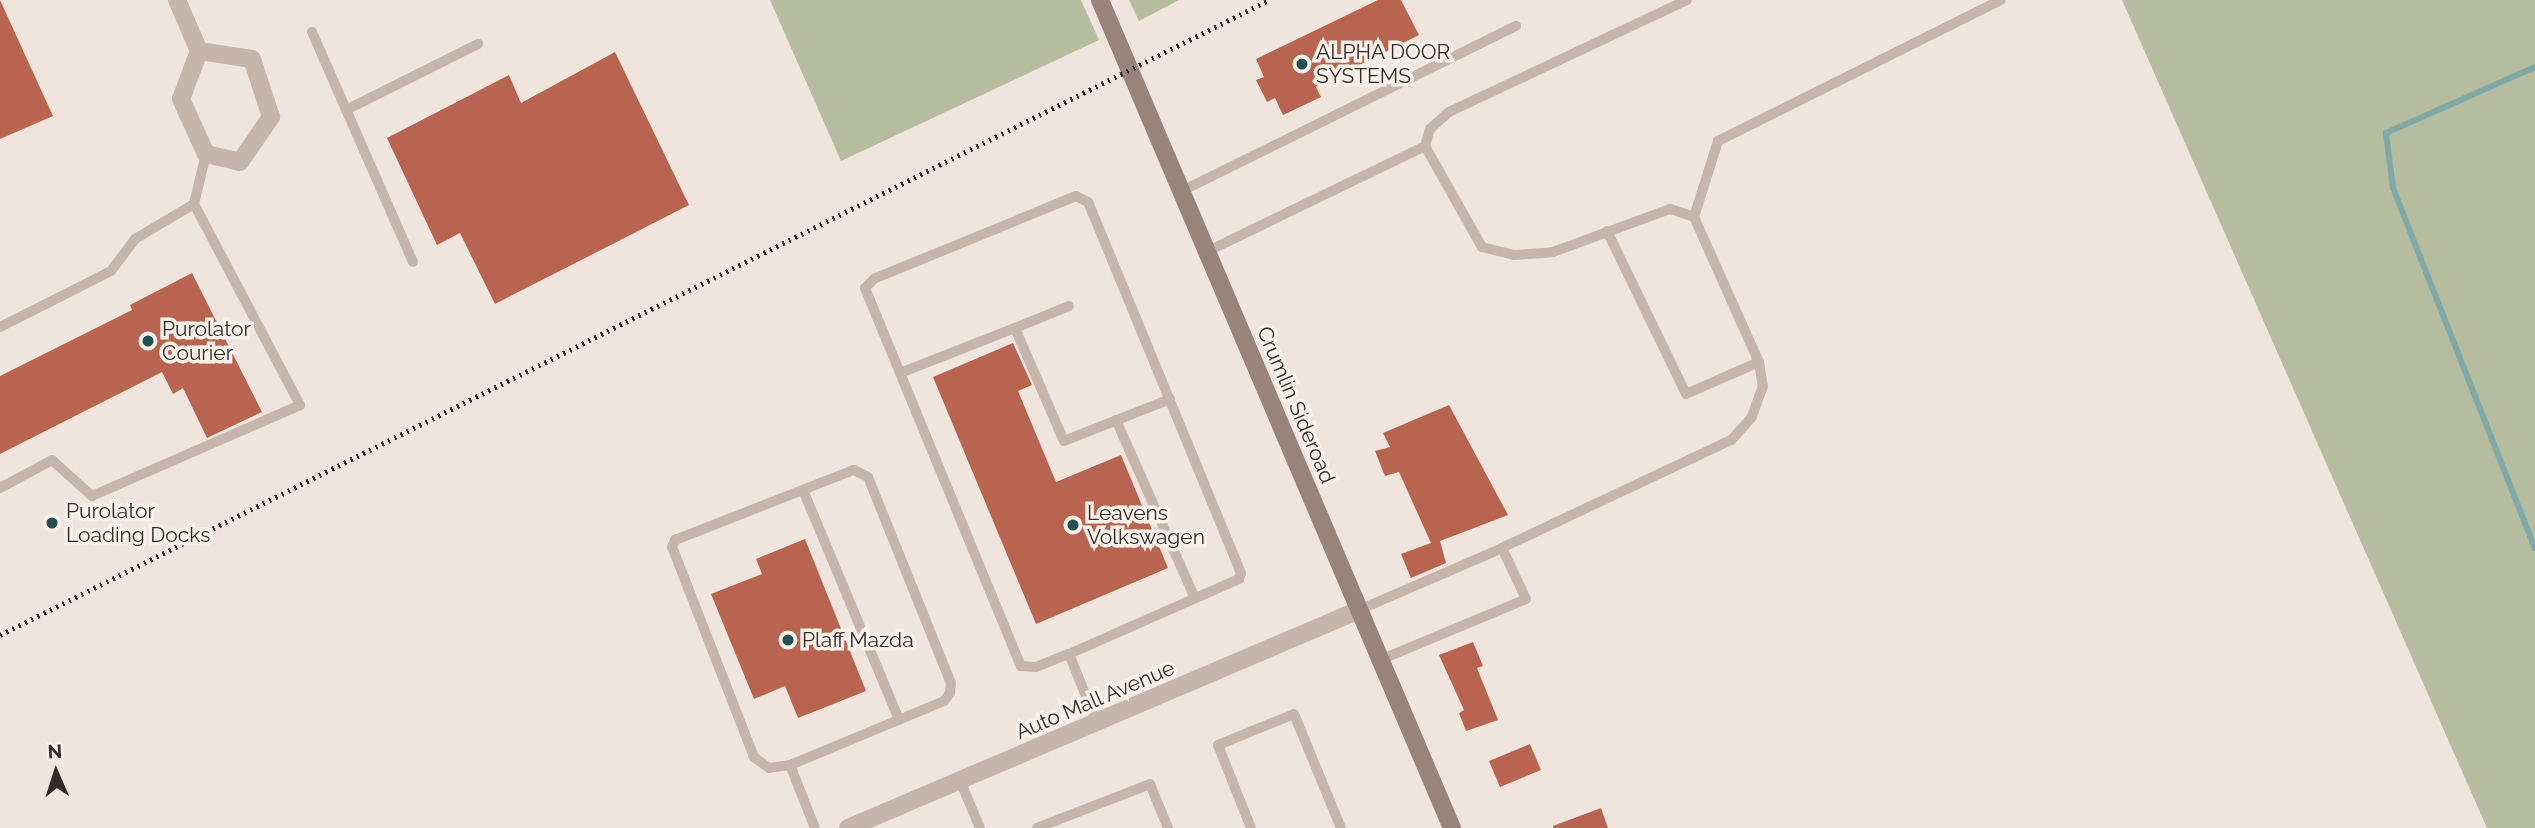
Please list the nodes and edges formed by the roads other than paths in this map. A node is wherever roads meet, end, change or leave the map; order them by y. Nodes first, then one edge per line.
1 (177, 0) edge
2 (1100, 0) edge
3 (1687, 0) edge
4 (2001, 0) edge
5 (1516, 26) dead end
6 (312, 32) dead end
7 (478, 44) dead end
8 (199, 51) junction
9 (346, 110) junction
10 (1425, 146) junction
11 (206, 154) junction
12 (1180, 192) junction
13 (194, 204) junction
14 (1694, 218) junction
15 (1607, 230) junction
16 (1206, 252) junction
17 (413, 262) dead end
18 (1069, 306) dead end
19 (0, 327) edge
20 (1015, 328) junction
21 (1759, 362) junction
22 (900, 373) junction
23 (1170, 399) junction
24 (1116, 420) junction
25 (0, 488) edge
26 (803, 490) junction
27 (1502, 548) junction
28 (1195, 598) junction
29 (1359, 611) junction
30 (1069, 654) junction
31 (1380, 660) junction
32 (899, 720) junction
33 (1098, 724) junction
34 (790, 765) junction
35 (961, 783) junction
36 (815, 828) edge
37 (848, 828) edge
38 (980, 828) edge
39 (1038, 828) edge
40 (1168, 828) edge
41 (1251, 828) edge
42 (1341, 828) edge
43 (1452, 828) edge

1 - 8 street
2 - 12 street, Crumlin Sideroad
3 - 10 lane
4 - 14 lane
5 - 12 lane
6 - 9 lane
7 - 9 lane
8 - 11 street
8 - 11 street
9 - 17 lane
10 - 15 lane
10 - 16 lane
11 - 13 lane
12 - 16 street, Crumlin Sideroad
13 - 19 lane
13 - 25 lane
14 - 15 lane
14 - 21 lane
15 - 21 lane
16 - 29 street, Crumlin Sideroad
18 - 20 lane
20 - 22 lane
20 - 24 lane
21 - 27 lane
22 - 23 lane
22 - 30 lane
23 - 24 lane
23 - 28 lane
24 - 28 lane
26 - 32 lane
26 - 32 lane
26 - 34 lane
27 - 29 lane
27 - 31 lane
28 - 30 lane
29 - 31 street, Crumlin Sideroad
29 - 33 street, Auto Mall Avenue
30 - 33 lane
31 - 43 street, Crumlin Sideroad
32 - 34 lane
33 - 35 street, Auto Mall Avenue
34 - 36 lane
35 - 37 street, Auto Mall Avenue
35 - 38 lane
39 - 40 lane
41 - 42 lane

